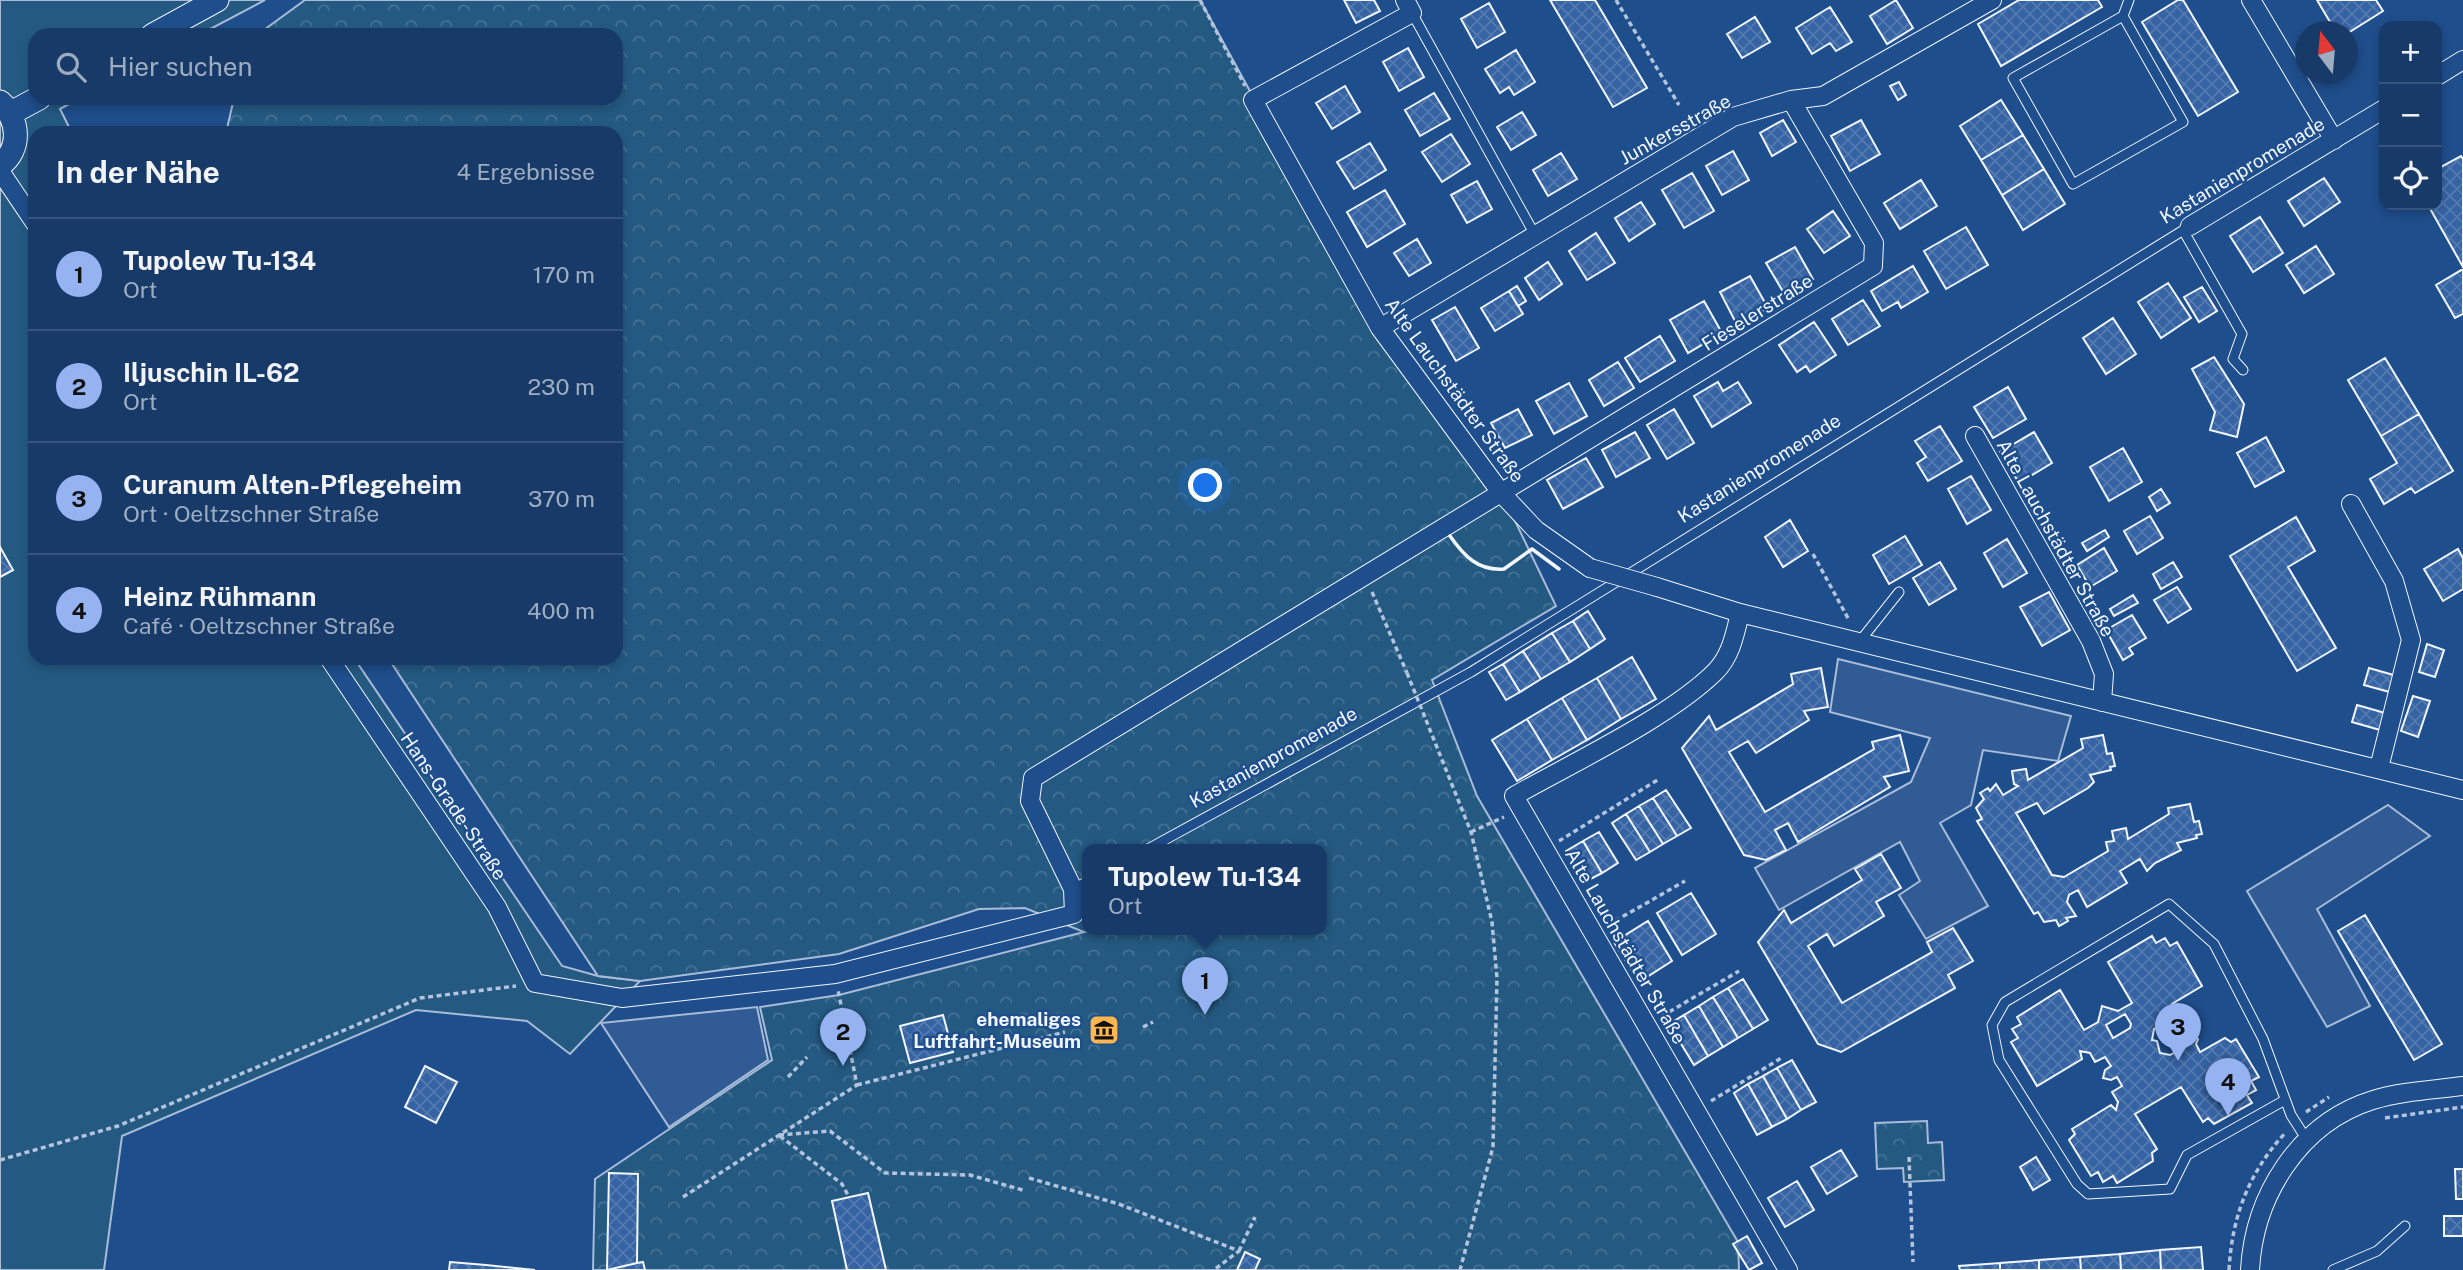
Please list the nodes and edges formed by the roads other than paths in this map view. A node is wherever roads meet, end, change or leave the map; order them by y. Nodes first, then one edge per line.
1 (216, 0) edge
2 (1992, 0) edge
3 (2129, 0) edge
4 (2251, 0) edge
5 (1409, 7) edge
6 (2123, 16) junction
7 (166, 28) edge
8 (2463, 60) edge
9 (2442, 73) edge
10 (1791, 100) junction
11 (28, 101) edge
12 (5, 108) edge
13 (2379, 112) edge
14 (2334, 140) junction
15 (0, 165) edge
16 (0, 171) edge
17 (28, 213) edge
18 (2186, 228) junction
19 (1535, 236) junction
20 (1380, 328) junction
21 (2243, 370) dead end
22 (1975, 436) dead end
23 (1502, 494) junction
24 (2351, 504) dead end
25 (1899, 592) dead end
26 (1740, 613) junction
27 (1860, 641) junction
28 (334, 665) edge
29 (2102, 702) junction
30 (2379, 768) junction
31 (2463, 790) edge
32 (1157, 844) edge
33 (1080, 885) edge
34 (2463, 1086) edge
35 (2286, 1100) junction
36 (2307, 1140) junction
37 (2405, 1226) dead end
38 (1788, 1270) edge
39 (2250, 1270) edge
40 (2333, 1270) edge

1 - 7 street
2 - 10 street, Junkersstraße
3 - 6 lane
4 - 14 street
5 - 19 lane
5 - 20 street, Alte Lauchstädter Straße
6 - 6 lane
8 - 9 street
10 - 19 street, Junkersstraße
10 - 23 street, Fieselerstraße
11 - 12 street
12 - 15 street
13 - 14 street, Kastanienpromenade
14 - 18 street, Kastanienpromenade
16 - 17 street
18 - 21 lane
18 - 32 lane, Kastanienpromenade
19 - 20 street, Junkersstraße
20 - 23 street, Alte Lauchstädter Straße
22 - 29 street, Alte Lauchstädter Straße
23 - 26 street, Alte Lauchstädter Straße, bridge
23 - 33 street
24 - 30 street
25 - 27 lane
26 - 27 street, Alte Lauchstädter Straße
26 - 38 street, Alte Lauchstädter Straße
27 - 29 street, Alte Lauchstädter Straße
28 - 33 street, Hans-Grade-Straße
29 - 30 street, Alte Lauchstädter Straße
30 - 31 street, Alte Lauchstädter Straße
34 - 36 street
35 - 35 lane
35 - 36 lane
36 - 39 street
37 - 40 lane

